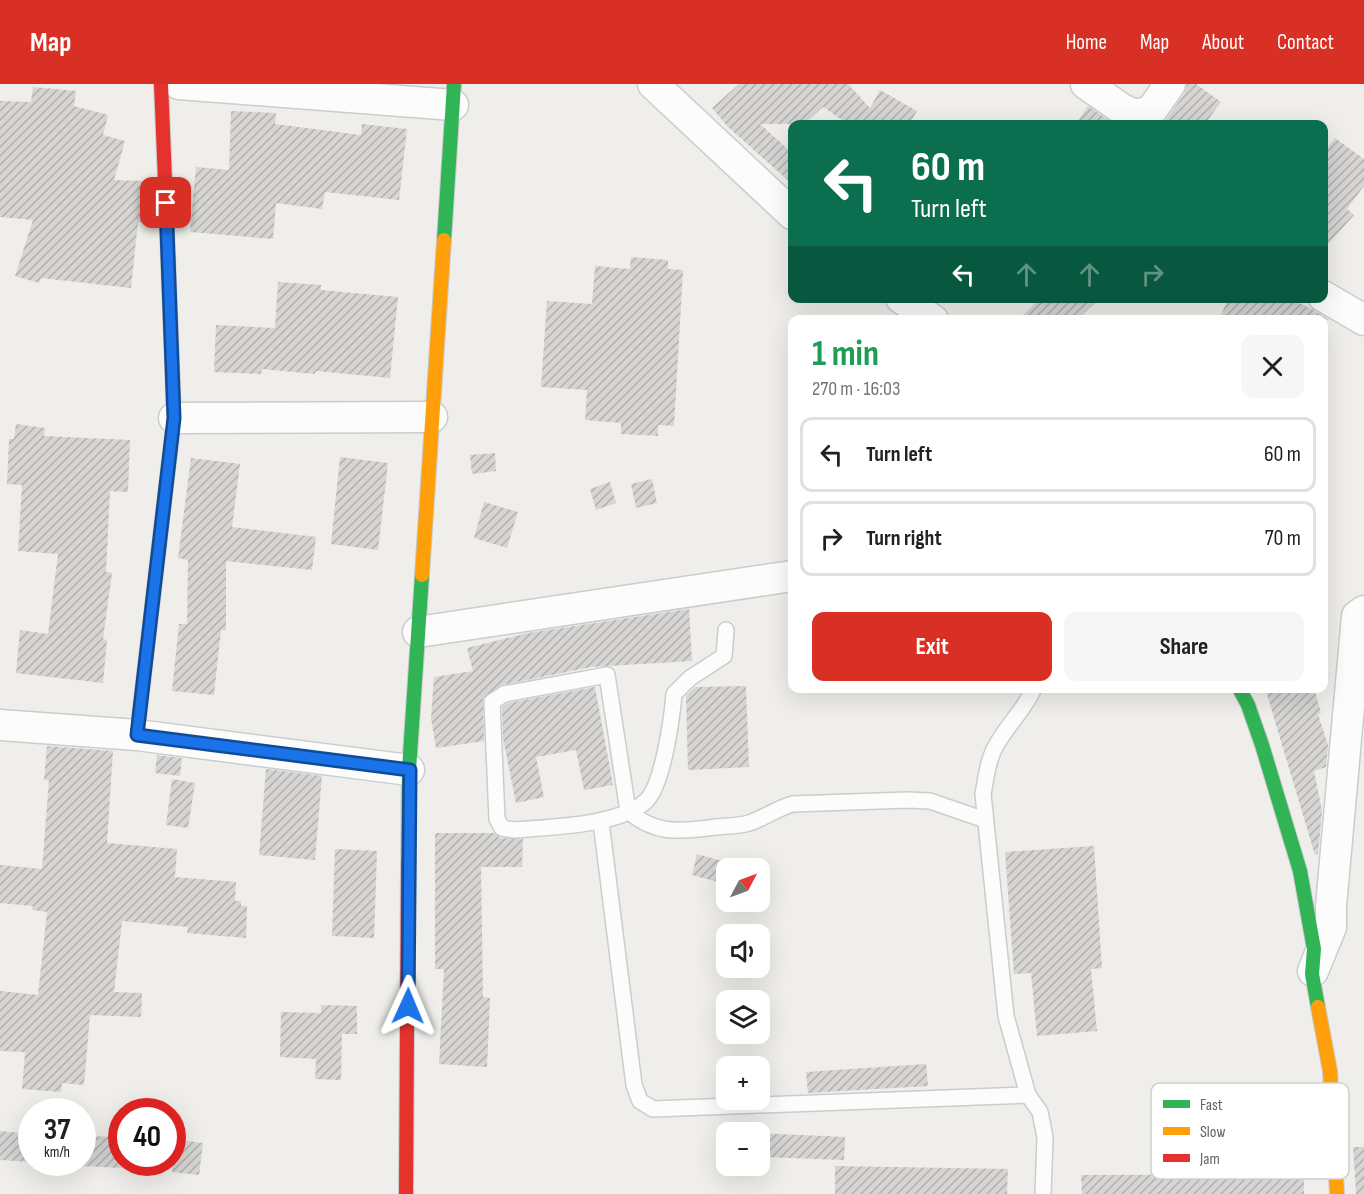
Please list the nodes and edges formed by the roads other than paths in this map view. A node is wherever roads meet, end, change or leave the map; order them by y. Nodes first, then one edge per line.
1 (161, 84) edge
2 (178, 84) edge
3 (653, 84) edge
4 (1086, 84) edge
5 (1170, 84) edge
6 (453, 94) edge
7 (788, 210) edge
8 (1328, 299) edge
9 (908, 303) edge
10 (926, 315) edge
11 (1364, 320) edge
12 (432, 417) junction
13 (174, 418) junction
14 (788, 577) edge
15 (1364, 610) edge
16 (726, 630) dead end
17 (418, 632) junction
18 (1032, 693) edge
19 (1242, 693) edge
20 (0, 725) edge
21 (137, 735) junction
22 (410, 770) junction
23 (628, 811) junction
24 (985, 820) junction
25 (602, 822) junction
26 (1312, 974) junction
27 (1331, 1083) edge
28 (1028, 1095) junction
29 (1336, 1179) edge
30 (406, 1194) edge
31 (1043, 1194) edge
32 (1337, 1194) edge

1 - 13 street
2 - 6 street
3 - 7 street
4 - 5 street
6 - 12 street
8 - 11 street
9 - 10 street
12 - 13 street
12 - 17 street
13 - 21 street
14 - 17 street
15 - 26 street
16 - 23 lane
17 - 22 street
18 - 24 lane
19 - 26 street
20 - 21 street
21 - 22 street
22 - 30 street
23 - 24 lane
23 - 25 lane
23 - 25 lane
24 - 28 lane
25 - 28 lane
26 - 27 street
28 - 31 lane
29 - 32 street

